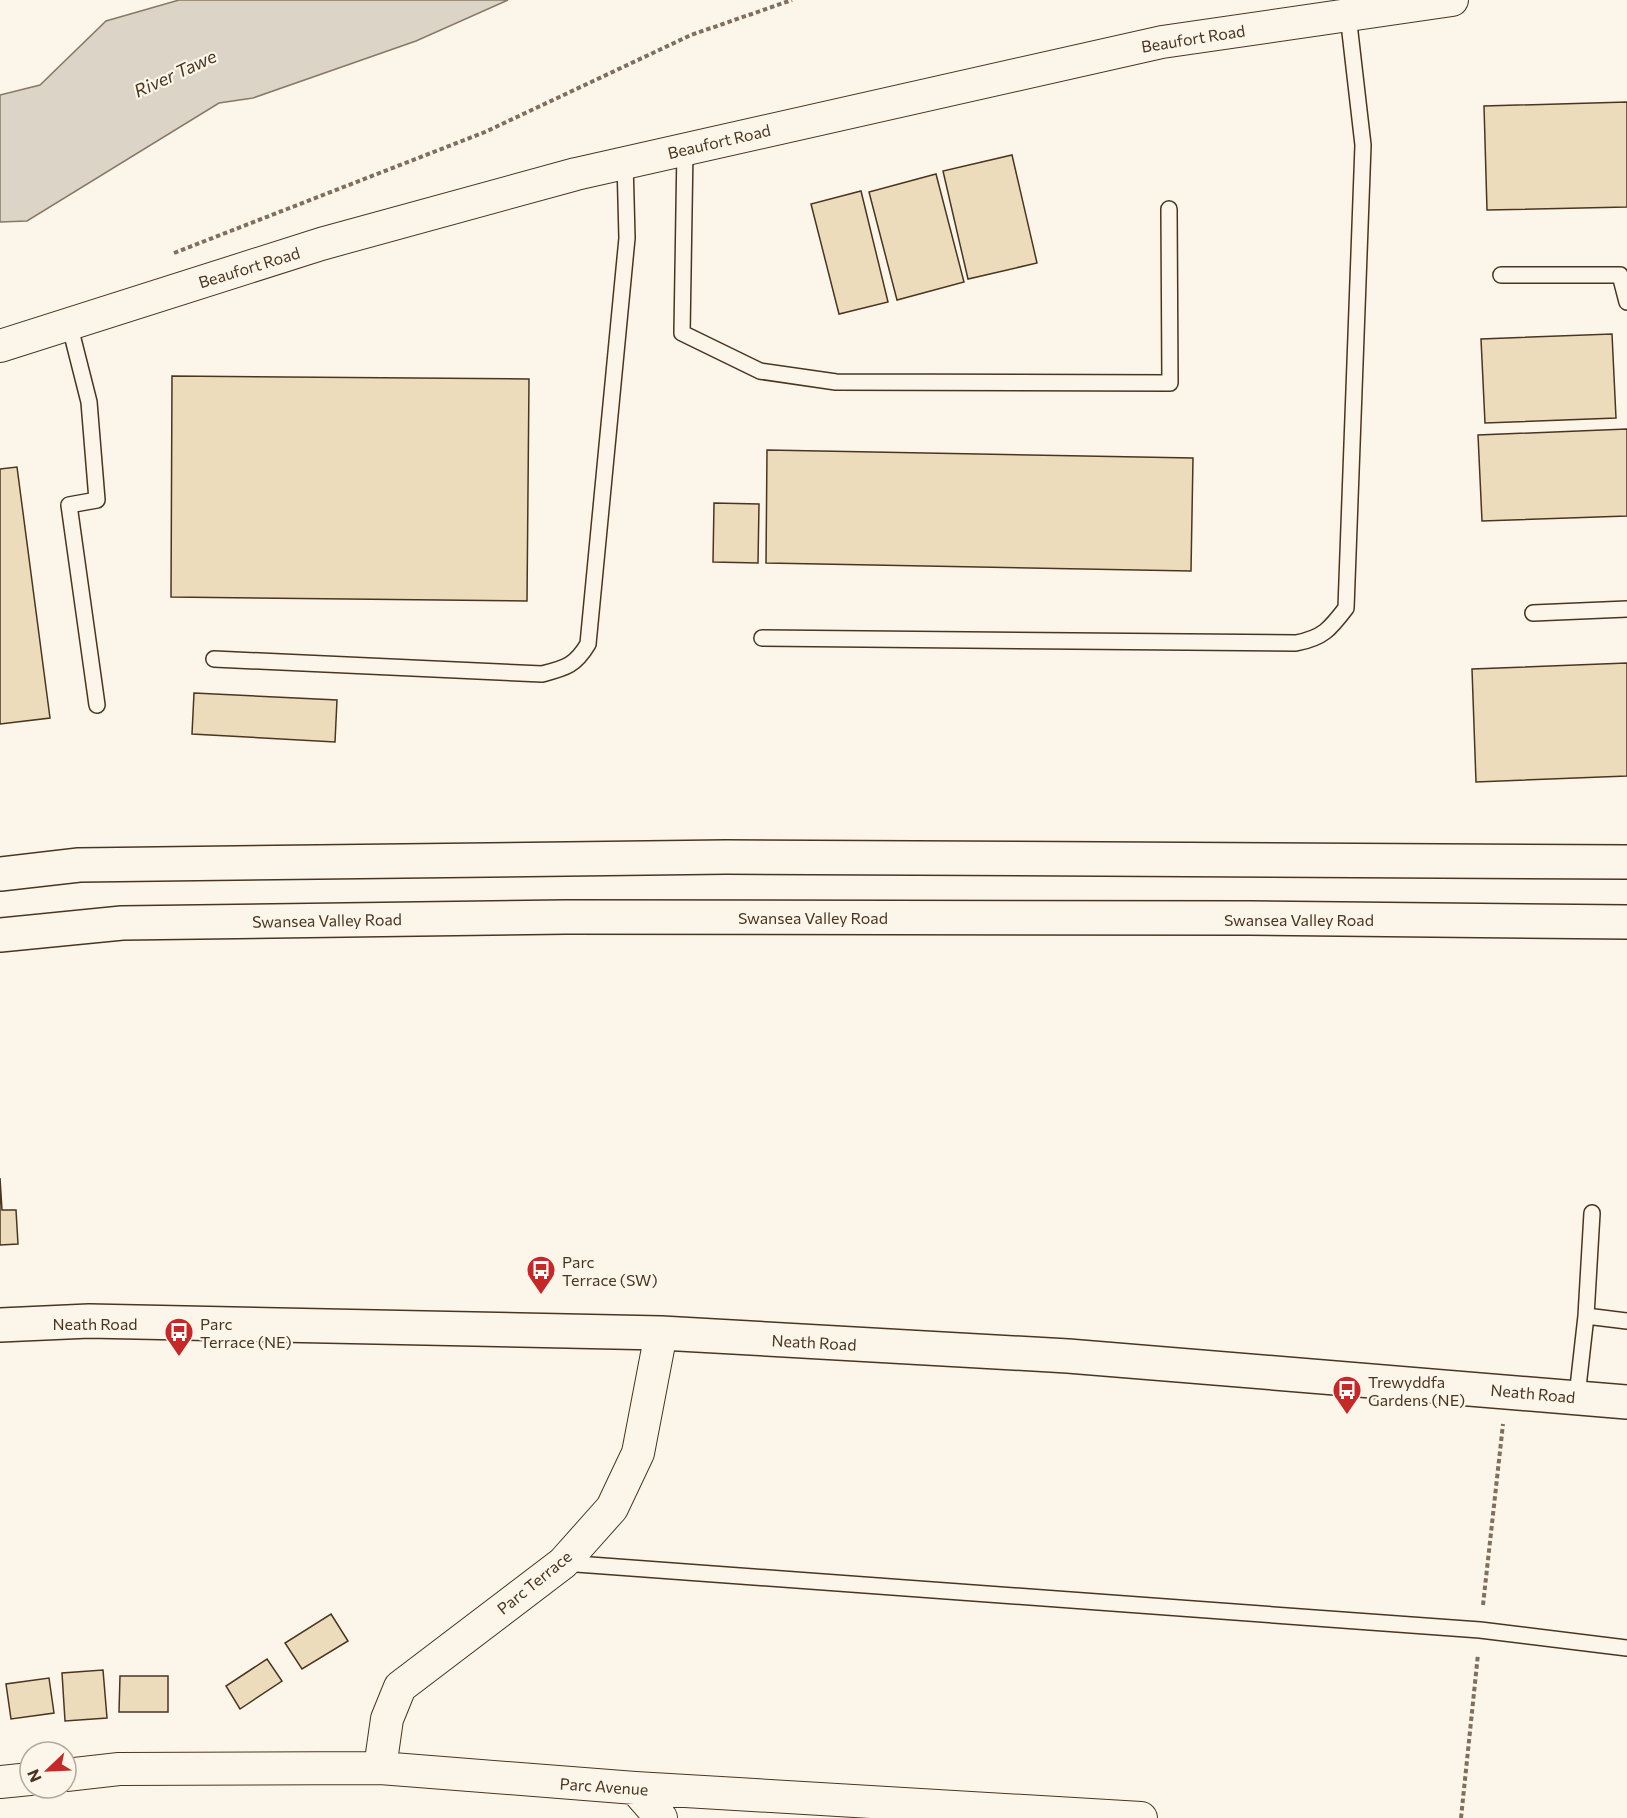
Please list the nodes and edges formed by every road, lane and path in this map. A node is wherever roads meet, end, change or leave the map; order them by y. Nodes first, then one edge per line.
1 (792, 0) edge
2 (1452, 0) edge
3 (1348, 15) junction
4 (685, 149) junction
5 (626, 162) junction
6 (1169, 209) dead end
7 (169, 255) dead end
8 (1501, 275) dead end
9 (1627, 302) edge
10 (69, 323) junction
11 (0, 345) edge
12 (1627, 609) edge
13 (1533, 613) dead end
14 (762, 638) dead end
15 (214, 659) dead end
16 (97, 705) dead end
17 (1627, 862) edge
18 (0, 873) edge
19 (1627, 922) edge
20 (0, 935) edge
21 (1592, 1213) dead end
22 (1586, 1316) junction
23 (1627, 1321) edge
24 (0, 1325) edge
25 (661, 1334) junction
26 (1506, 1390) junction
27 (1577, 1396) junction
28 (1627, 1402) edge
29 (563, 1563) junction
30 (1486, 1583) dead end
31 (1480, 1630) junction
32 (1627, 1648) edge
33 (380, 1768) junction
34 (78, 1774) edge
35 (18, 1780) edge
36 (0, 1782) edge
37 (634, 1788) junction
38 (661, 1818) edge
39 (1141, 1818) edge
40 (1461, 1818) edge

1 - 7 path
2 - 3 street, Beaufort Road
3 - 4 street, Beaufort Road
3 - 14 lane
4 - 5 street, Beaufort Road
4 - 6 lane
5 - 10 street, Beaufort Road
5 - 15 lane
8 - 9 lane
10 - 11 street, Beaufort Road
10 - 16 lane
12 - 13 lane
17 - 18 main road
19 - 20 main road, Swansea Valley Road
21 - 22 lane
22 - 23 lane
22 - 27 lane
24 - 25 main road, Neath Road
25 - 26 main road, Neath Road
25 - 29 street, Parc Terrace
26 - 27 main road, Neath Road
26 - 30 path
27 - 28 main road, Neath Road
29 - 31 lane
29 - 33 street, Parc Terrace
31 - 32 lane
31 - 40 path
33 - 34 street, Parc Avenue
33 - 37 street, Parc Avenue
35 - 36 street
37 - 38 street
37 - 39 street, Parc Avenue

